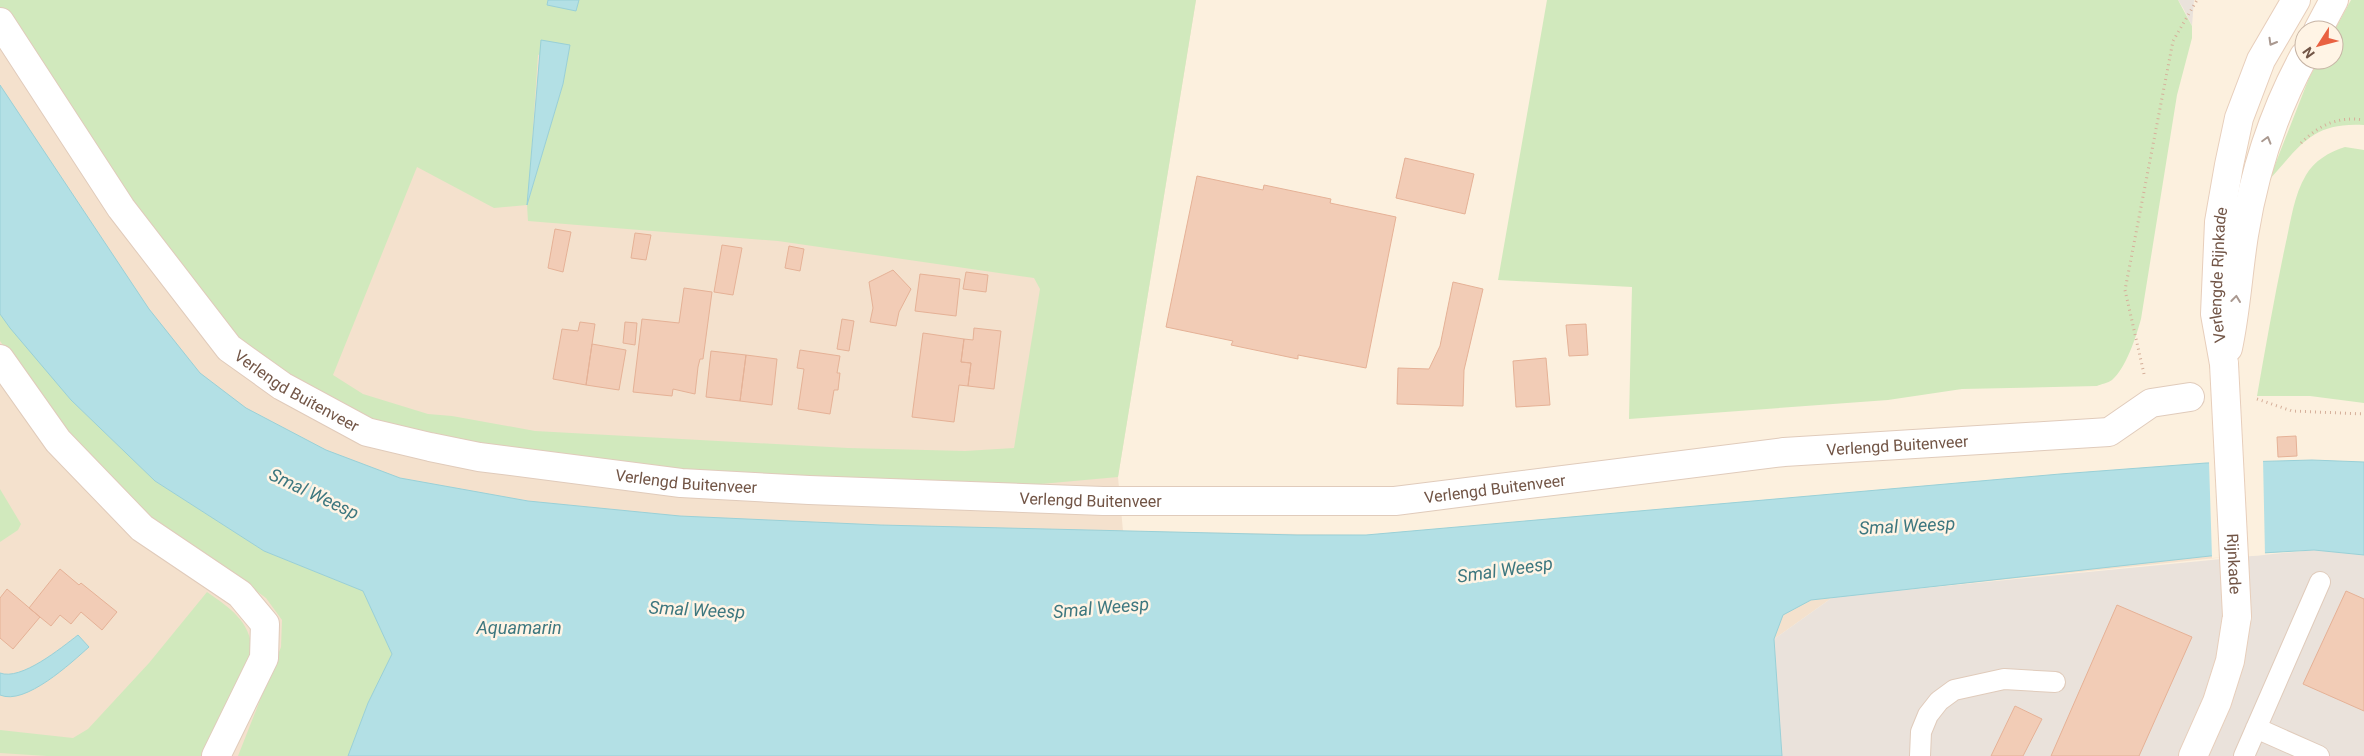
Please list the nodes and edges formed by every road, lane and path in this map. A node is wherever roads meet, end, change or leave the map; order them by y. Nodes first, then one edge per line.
1 (2197, 0) edge
2 (2296, 0) edge
3 (2329, 2) edge
4 (2322, 20) edge
5 (0, 22) edge
6 (2296, 70) edge
7 (2364, 120) edge
8 (2297, 150) dead end
9 (0, 359) edge
10 (2224, 364) junction
11 (2190, 396) dead end
12 (2249, 397) dead end
13 (2151, 403) junction
14 (2364, 414) edge
15 (2320, 582) dead end
16 (2055, 682) dead end
17 (2256, 728) junction
18 (216, 756) edge
19 (1920, 756) edge
20 (2193, 756) edge
21 (2244, 756) edge
22 (2319, 756) edge

1 - 13 path
2 -> 10 street, Verlengde Rijnkade
3 - 4 street
5 - 13 street, Verlengd Buitenveer
10 -> 6 street, Verlengde Rijnkade
7 - 8 path
9 - 18 street
10 - 20 street, Rijnkade, bridge
11 - 13 street, Verlengd Buitenveer
12 - 14 path
15 - 17 lane
16 - 19 lane
17 - 21 lane
17 - 22 lane

